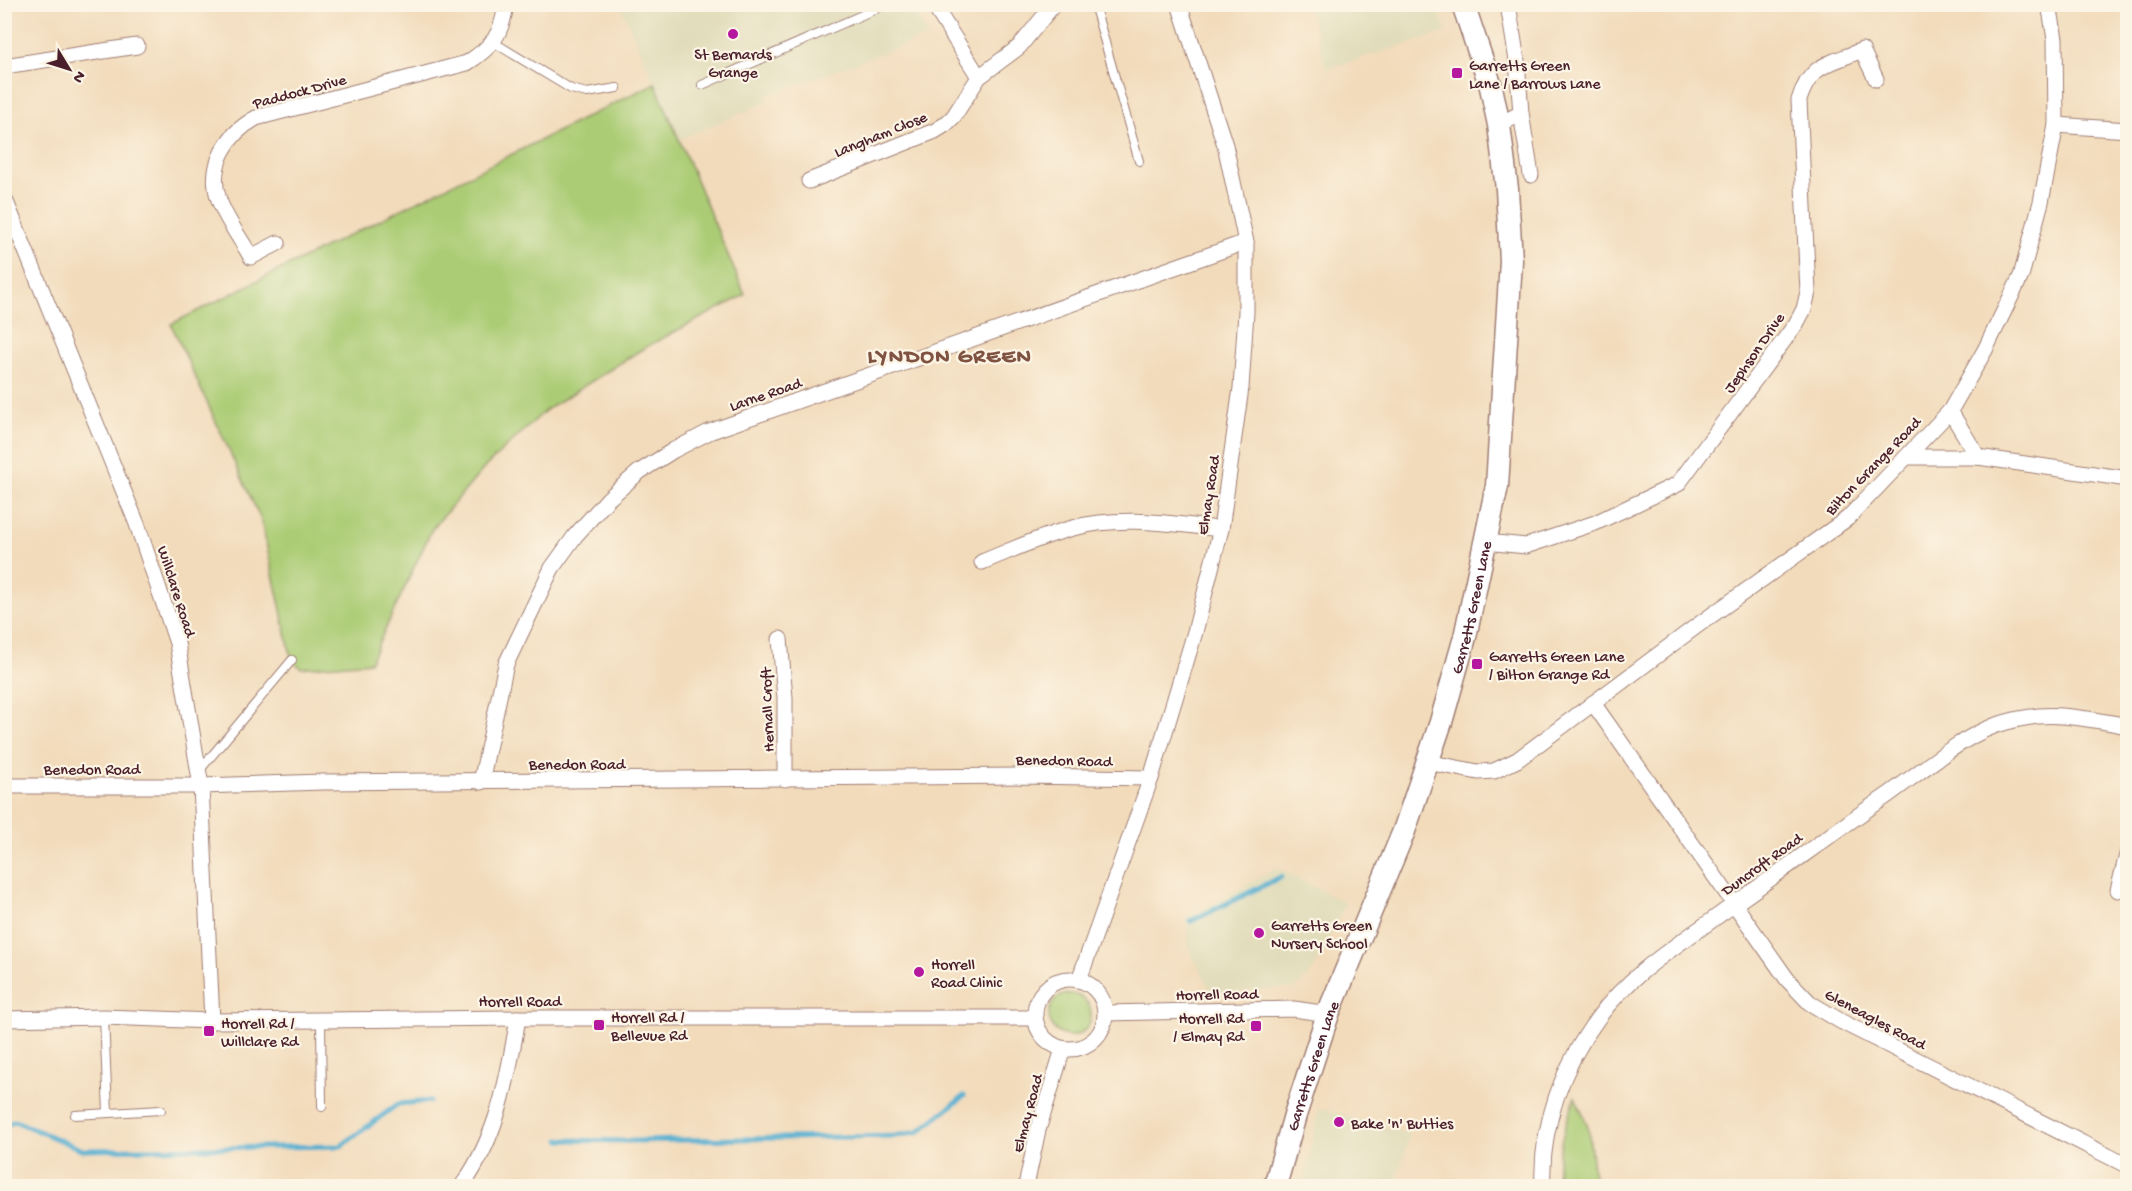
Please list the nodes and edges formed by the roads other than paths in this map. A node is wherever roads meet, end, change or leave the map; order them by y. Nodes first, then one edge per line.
1 (506, 4) edge
2 (876, 4) edge
3 (933, 4) edge
4 (1054, 4) edge
5 (1094, 4) edge
6 (1179, 4) edge
7 (1463, 4) edge
8 (1508, 4) edge
9 (2049, 4) edge
10 (493, 42) junction
11 (137, 45) dead end
12 (4, 66) edge
13 (979, 77) junction
14 (1876, 79) dead end
15 (702, 85) dead end
16 (617, 88) dead end
17 (1521, 113) junction
18 (2056, 124) junction
19 (1499, 125) junction
20 (2127, 130) edge
21 (1140, 161) dead end
22 (1531, 175) dead end
23 (810, 181) dead end
24 (5, 202) edge
25 (1246, 242) junction
26 (278, 243) dead end
27 (1950, 411) junction
28 (1908, 456) junction
29 (1978, 457) junction
30 (2127, 479) edge
31 (1221, 529) junction
32 (1486, 542) junction
33 (982, 562) dead end
34 (780, 639) dead end
35 (292, 660) dead end
36 (1593, 702) junction
37 (2127, 726) edge
38 (1427, 762) junction
39 (1150, 777) junction
40 (200, 779) junction
41 (785, 779) junction
42 (481, 782) junction
43 (4, 786) edge
44 (2127, 851) edge
45 (2118, 890) dead end
46 (1735, 904) junction
47 (1079, 980) junction
48 (1106, 1013) junction
49 (1328, 1014) junction
50 (104, 1017) junction
51 (518, 1018) junction
52 (1035, 1018) junction
53 (4, 1019) edge
54 (321, 1020) junction
55 (212, 1021) junction
56 (1063, 1049) junction
57 (322, 1107) dead end
58 (162, 1110) dead end
59 (108, 1113) junction
60 (75, 1115) dead end
61 (2127, 1166) edge
62 (462, 1186) edge
63 (1026, 1186) edge
64 (1275, 1186) edge
65 (1543, 1186) edge

1 - 10 street, Paddock Drive
2 - 15 lane
3 - 13 street
4 - 13 street, Langham Close
5 - 21 lane
6 - 25 street, Elmay Road
7 - 19 street, Garretts Green Lane
8 - 17 street
9 - 18 street, Bilton Grange Road
10 - 16 lane
10 - 26 street, Paddock Drive
11 - 12 street
13 - 23 street, Langham Close
14 - 32 street, Jephson Drive
17 - 19 street
17 - 22 street
18 - 20 street
18 - 27 street, Bilton Grange Road
19 - 32 street, Garretts Green Lane
24 - 40 street, Willclare Road
25 - 31 street, Elmay Road
25 - 42 street, Larne Road
27 - 28 street, Bilton Grange Road
27 - 29 street
28 - 29 street
28 - 36 street, Bilton Grange Road
29 - 30 street
31 - 33 street
31 - 39 street, Elmay Road
32 - 38 street, Garretts Green Lane
34 - 41 street, Hernall Croft
35 - 40 lane
36 - 38 street, Bilton Grange Road
36 - 46 street, Gleneagles Road
37 - 46 street, Duncroft Road
38 - 49 street, Garretts Green Lane
39 - 41 street, Benedon Road
39 - 47 street, Elmay Road
40 - 42 street, Benedon Road
40 - 43 street, Benedon Road
40 - 55 street, Willclare Road
41 - 42 street, Benedon Road
44 - 45 street
46 - 61 street, Gleneagles Road
46 - 65 street, Duncroft Road
47 - 48 street
47 - 52 street
48 - 49 street, Horrell Road
48 - 56 street
49 - 64 street, Garretts Green Lane
50 - 53 street, Horrell Road
50 - 55 street, Horrell Road
50 - 59 lane
51 - 52 street, Horrell Road
51 - 54 street, Horrell Road
51 - 62 street
52 - 56 street
54 - 55 street, Horrell Road
54 - 57 lane
56 - 63 street, Elmay Road
58 - 59 lane
59 - 60 lane

